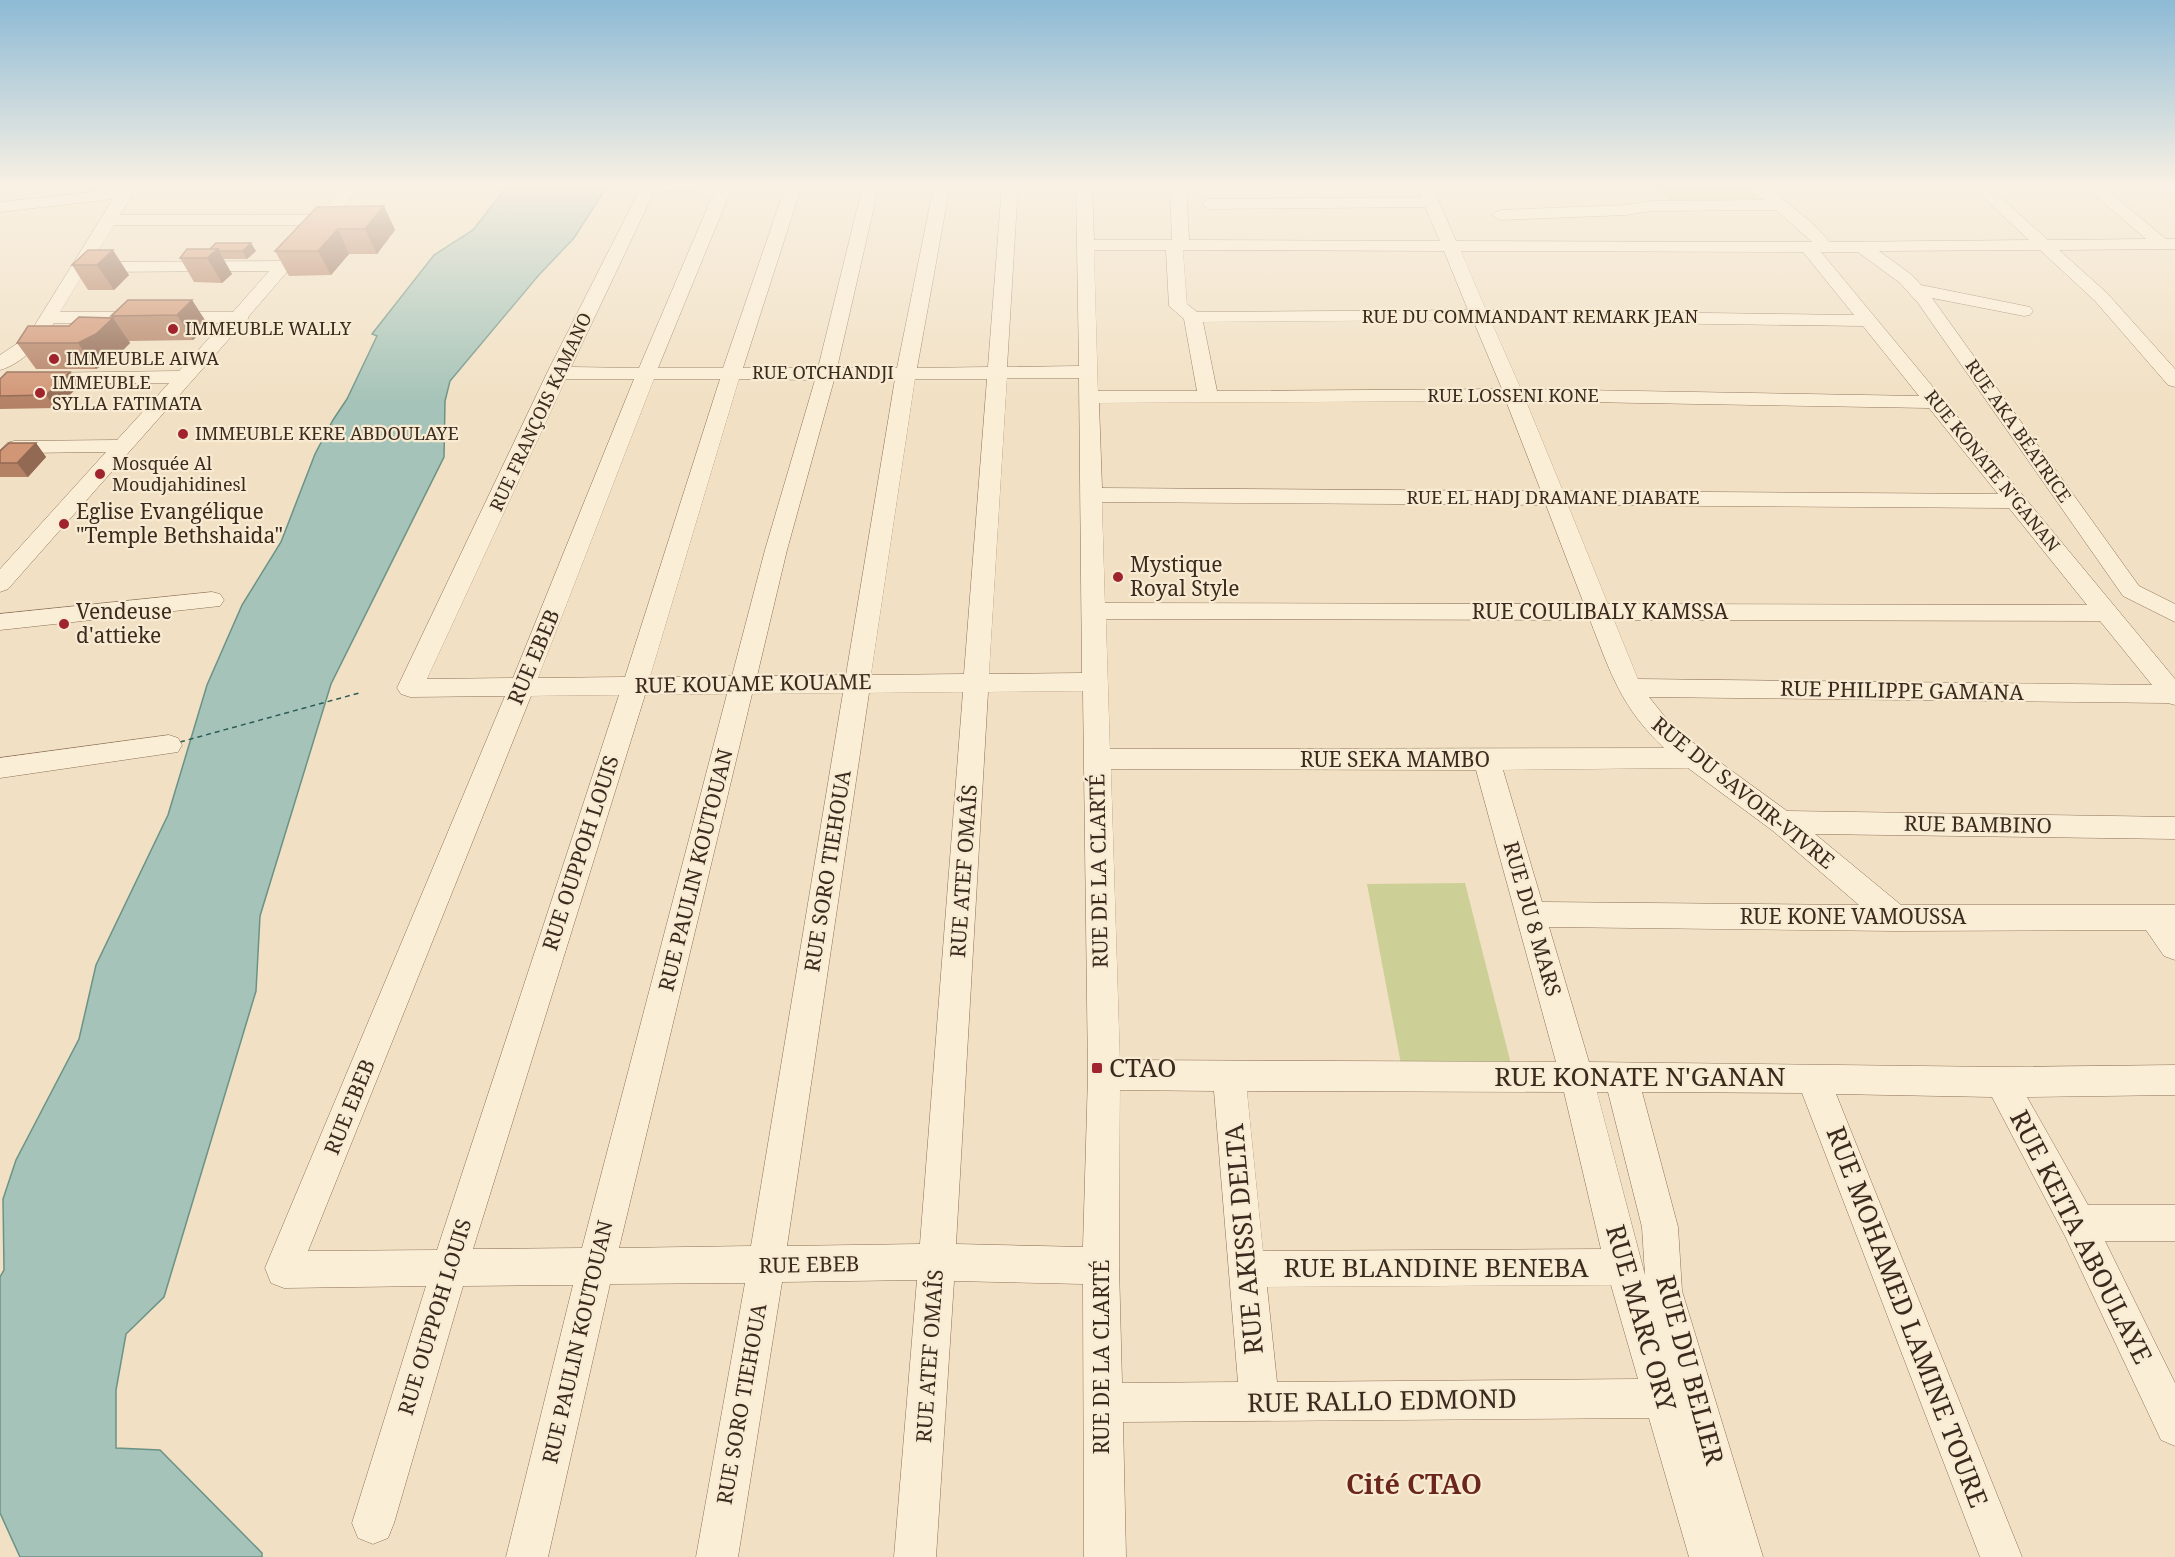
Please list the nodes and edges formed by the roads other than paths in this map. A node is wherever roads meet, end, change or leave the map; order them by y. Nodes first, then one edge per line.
1 (86, 258) edge
2 (291, 258) edge
3 (614, 258) edge
4 (694, 258) edge
5 (769, 258) edge
6 (854, 258) edge
7 (928, 258) edge
8 (1005, 258) edge
9 (1085, 258) edge
10 (1177, 258) edge
11 (1455, 258) edge
12 (1824, 258) edge
13 (1878, 258) edge
14 (2058, 258) edge
15 (284, 266) junction
16 (80, 267) junction
17 (1915, 289) junction
18 (2025, 311) dead end
19 (1479, 315) junction
20 (241, 317) junction
21 (1193, 317) junction
22 (48, 318) junction
23 (1866, 321) junction
24 (906, 372) junction
25 (1088, 372) junction
26 (557, 373) junction
27 (998, 373) junction
28 (9, 374) edge
29 (646, 374) junction
30 (730, 374) junction
31 (826, 374) junction
32 (186, 377) junction
33 (2175, 381) edge
34 (1514, 394) junction
35 (1208, 396) junction
36 (1089, 397) junction
37 (1937, 402) junction
38 (121, 446) junction
39 (0, 462) edge
40 (1091, 495) junction
41 (1553, 498) junction
42 (2016, 501) junction
43 (0, 584) edge
44 (212, 600) dead end
45 (1094, 610) junction
46 (1599, 612) junction
47 (2107, 613) junction
48 (2175, 614) edge
49 (0, 622) edge
50 (1095, 682) junction
51 (857, 683) junction
52 (743, 684) junction
53 (976, 684) junction
54 (635, 686) junction
55 (522, 687) junction
56 (411, 688) joint
57 (1629, 688) junction
58 (2174, 694) edge
59 (169, 745) dead end
60 (1694, 758) junction
61 (1097, 759) junction
62 (1487, 760) junction
63 (0, 768) edge
64 (1782, 822) junction
65 (2175, 828) edge
66 (1531, 914) junction
67 (2165, 917) edge
68 (1895, 918) junction
69 (2175, 947) edge
70 (1104, 1075) junction
71 (1229, 1076) junction
72 (1577, 1077) junction
73 (1621, 1077) junction
74 (1813, 1078) junction
75 (2175, 1080) edge
76 (2001, 1082) junction
77 (2078, 1223) junction
78 (2175, 1223) edge
79 (938, 1262) junction
80 (596, 1266) junction
81 (766, 1266) junction
82 (1101, 1266) junction
83 (450, 1267) junction
84 (1624, 1267) junction
85 (1247, 1269) junction
86 (1663, 1398) junction
87 (1258, 1401) junction
88 (1102, 1403) junction
89 (2175, 1426) edge
90 (373, 1523) dead end
91 (527, 1557) edge
92 (717, 1557) edge
93 (915, 1557) edge
94 (1105, 1557) edge
95 (1710, 1557) edge
96 (1742, 1557) edge
97 (2001, 1557) edge

1 - 16 street
2 - 15 street
3 - 26 street, RUE FRANÇOIS KAMANO
4 - 29 street, RUE EBEB
5 - 30 street, RUE OUPPOH LOUIS
6 - 31 street, RUE PAULIN KOUTOUAN
7 - 24 street, RUE SORO TIEHOUA
8 - 27 street, RUE ATEF OMAÎS
9 - 25 street, RUE DE LA CLARTÉ
10 - 21 street
11 - 19 street, RUE DU SAVOIR-VIVRE
12 - 23 street, RUE KONATE N'GANAN
13 - 17 street, RUE AKA BÉATRICE
14 - 33 street
15 - 16 street
15 - 20 street
16 - 22 street
17 - 18 street
17 - 48 street, RUE AKA BÉATRICE
19 - 21 street, RUE DU COMMANDANT REMARK JEAN
19 - 23 street, RUE DU COMMANDANT REMARK JEAN
19 - 34 street, RUE DU SAVOIR-VIVRE
20 - 22 street
20 - 32 street
21 - 35 street
22 - 28 street
23 - 37 street, RUE KONATE N'GANAN
24 - 27 street, RUE OTCHANDJI
24 - 31 street, RUE OTCHANDJI
24 - 51 street, RUE SORO TIEHOUA
25 - 27 street, RUE OTCHANDJI
25 - 36 street, RUE DE LA CLARTÉ
26 - 29 street, RUE OTCHANDJI
26 - 56 street, RUE FRANÇOIS KAMANO
27 - 53 street, RUE ATEF OMAÎS
28 - 32 street
29 - 30 street, RUE OTCHANDJI
29 - 55 street, RUE EBEB
30 - 31 street, RUE OTCHANDJI
30 - 54 street, RUE OUPPOH LOUIS
31 - 52 street, RUE PAULIN KOUTOUAN
32 - 38 street
34 - 35 street, RUE LOSSENI KONE
34 - 37 street, RUE LOSSENI KONE
34 - 41 street, RUE DU SAVOIR-VIVRE
35 - 36 street, RUE LOSSENI KONE
36 - 40 street, RUE DE LA CLARTÉ
37 - 42 street, RUE KONATE N'GANAN
38 - 39 street
38 - 43 street
40 - 41 street, RUE EL HADJ DRAMANE DIABATE
40 - 45 street, RUE DE LA CLARTÉ
41 - 42 street, RUE EL HADJ DRAMANE DIABATE
41 - 46 street, RUE DU SAVOIR-VIVRE
42 - 47 street, RUE KONATE N'GANAN
44 - 49 street
45 - 46 street, RUE COULIBALY KAMSSA
45 - 50 street, RUE DE LA CLARTÉ
46 - 47 street, RUE COULIBALY KAMSSA
46 - 57 street, RUE DU SAVOIR-VIVRE
47 - 58 street, RUE KONATE N'GANAN
50 - 53 street, RUE KOUAME KOUAME
50 - 61 street, RUE DE LA CLARTÉ
51 - 52 street, RUE KOUAME KOUAME
51 - 53 street, RUE KOUAME KOUAME
51 - 81 street, RUE SORO TIEHOUA
52 - 54 street, RUE KOUAME KOUAME
52 - 80 street, RUE PAULIN KOUTOUAN
53 - 79 street, RUE ATEF OMAÎS
54 - 55 street, RUE KOUAME KOUAME
54 - 83 street, RUE OUPPOH LOUIS
55 - 56 street, RUE KOUAME KOUAME
55 - 83 street, RUE EBEB
57 - 58 street, RUE PHILIPPE GAMANA
57 - 60 street, RUE DU SAVOIR-VIVRE
59 - 63 street
60 - 62 street, RUE SEKA MAMBO
60 - 64 street, RUE DU SAVOIR-VIVRE
61 - 62 street, RUE SEKA MAMBO
61 - 70 street, RUE DE LA CLARTÉ
62 - 66 street, RUE DU 8 MARS
64 - 65 street, RUE BAMBINO
64 - 68 street, RUE DU SAVOIR-VIVRE
66 - 68 street, RUE KONE VAMOUSSA
66 - 72 street, RUE DU 8 MARS
67 - 68 street, RUE KONE VAMOUSSA
67 - 69 street
70 - 71 street, RUE KONATE N'GANAN
70 - 82 street, RUE DE LA CLARTÉ
71 - 72 street, RUE KONATE N'GANAN
71 - 85 street, RUE AKISSI DELTA
72 - 73 street, RUE KONATE N'GANAN
72 - 84 street, RUE MARC ORY
73 - 74 street, RUE KONATE N'GANAN
73 - 96 street, RUE DU BELIER
74 - 76 street, RUE KONATE N'GANAN
74 - 97 street, RUE MOHAMED LAMINE TOURE
75 - 76 street, RUE KONATE N'GANAN
76 - 77 street, RUE KEITA ABOULAYE
77 - 78 street
77 - 89 street, RUE KEITA ABOULAYE
79 - 81 street, RUE EBEB
79 - 82 street, RUE EBEB
79 - 93 street, RUE ATEF OMAÎS
80 - 81 street, RUE EBEB
80 - 83 street, RUE EBEB
80 - 91 street, RUE PAULIN KOUTOUAN
81 - 92 street, RUE SORO TIEHOUA
82 - 88 street, RUE DE LA CLARTÉ
83 - 90 street, RUE OUPPOH LOUIS
84 - 85 street, RUE BLANDINE BENEBA
84 - 86 street, RUE MARC ORY
85 - 87 street, RUE AKISSI DELTA
86 - 87 street, RUE RALLO EDMOND
86 - 95 street, RUE MARC ORY
87 - 88 street, RUE RALLO EDMOND
88 - 94 street, RUE DE LA CLARTÉ

